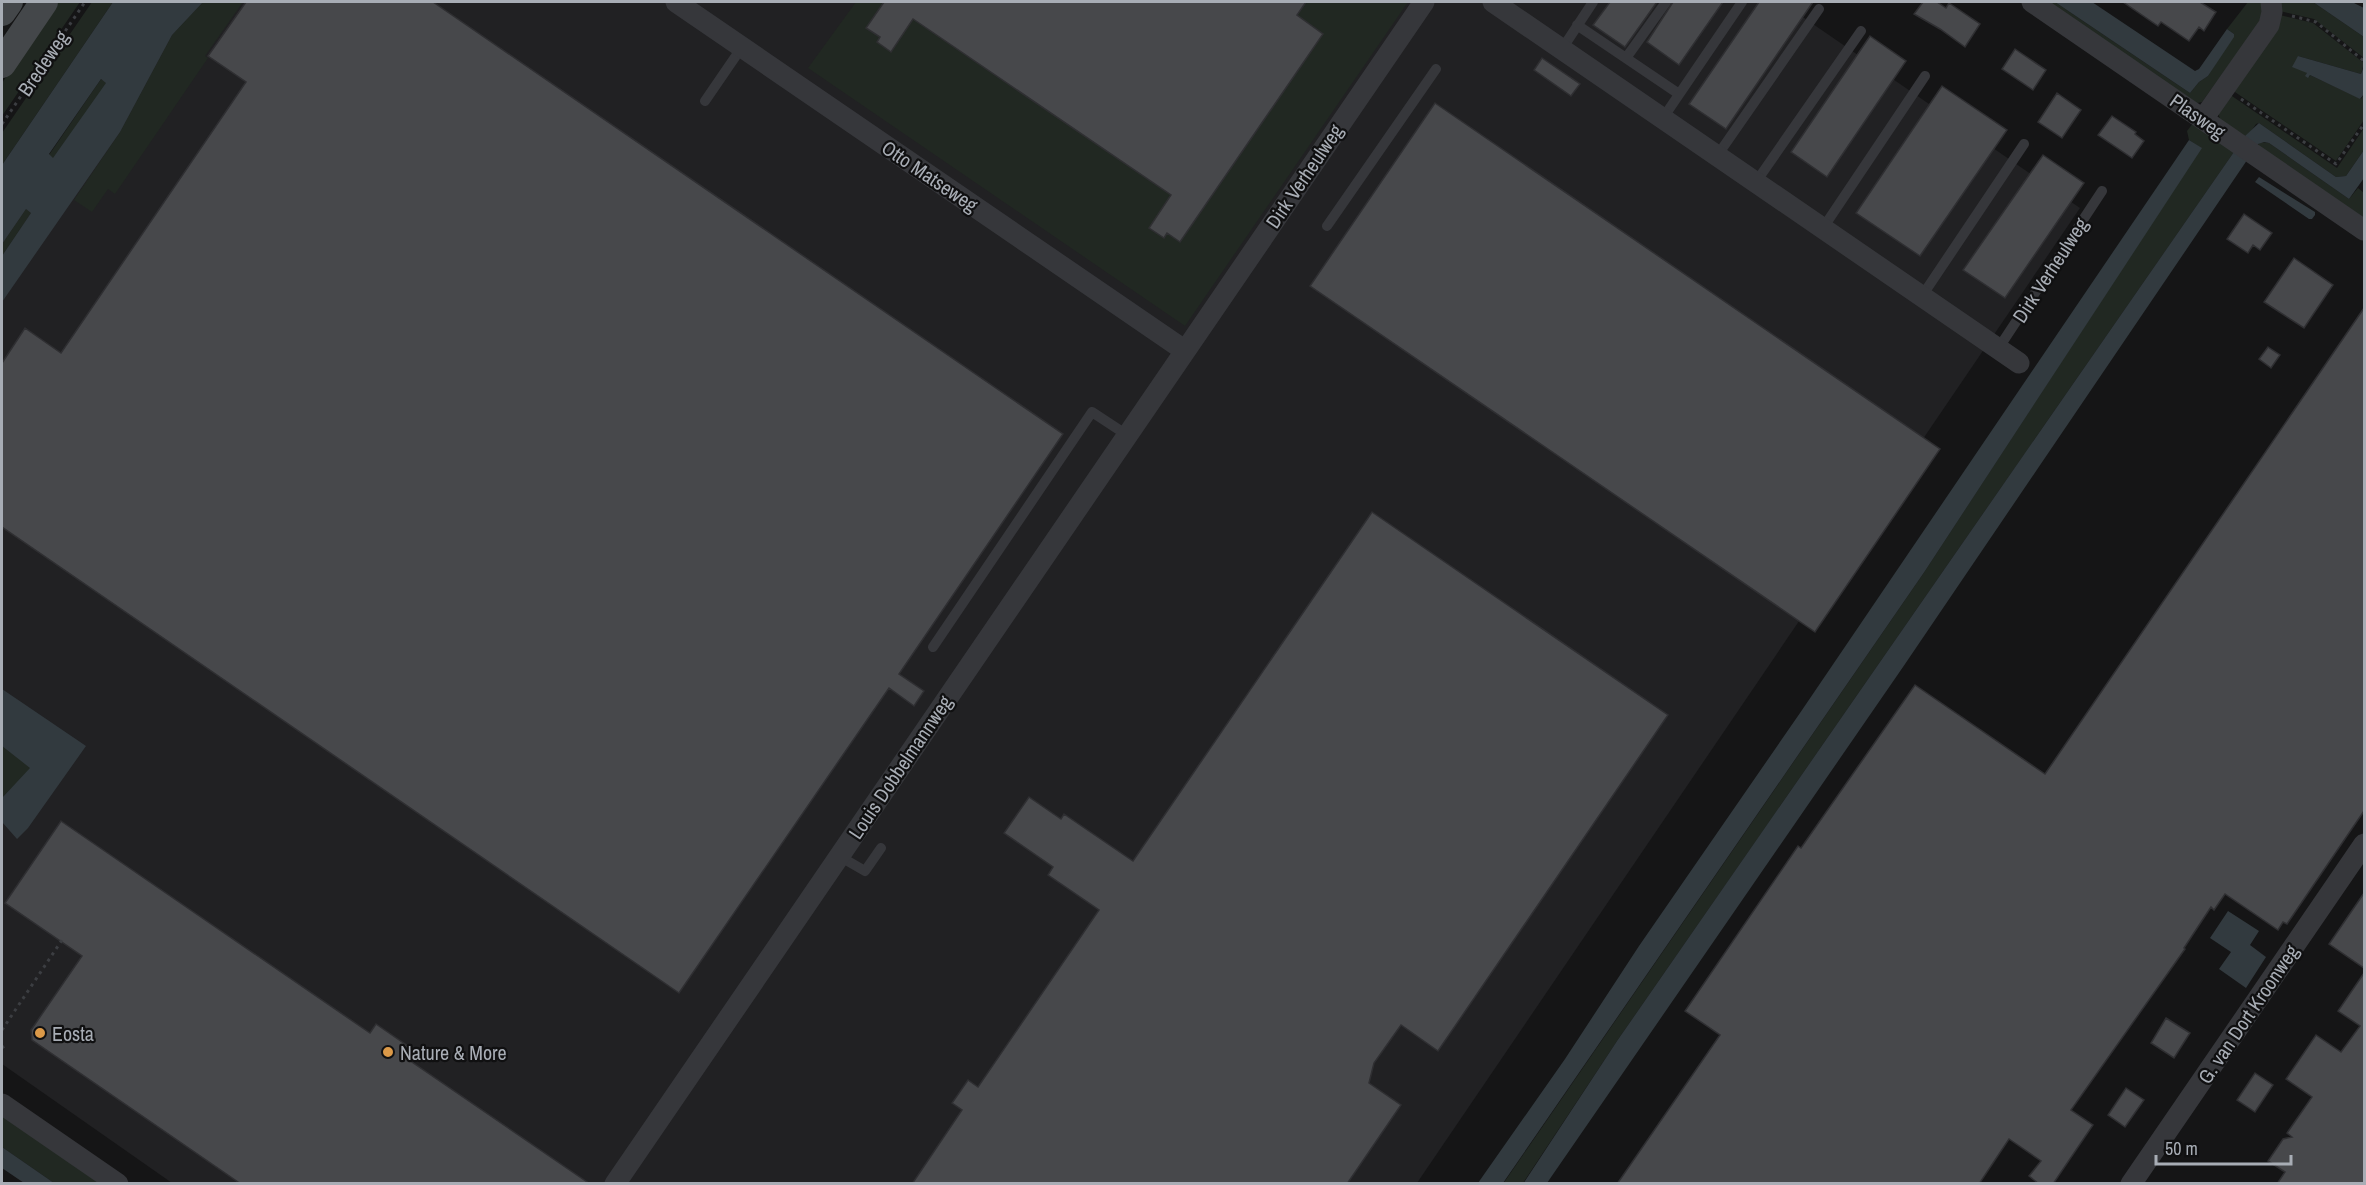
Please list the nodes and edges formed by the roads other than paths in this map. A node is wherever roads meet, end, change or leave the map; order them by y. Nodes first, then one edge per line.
1 (9, 2) edge
2 (44, 2) edge
3 (676, 2) edge
4 (1424, 2) edge
5 (1493, 2) edge
6 (1593, 2) edge
7 (1666, 2) edge
8 (1742, 2) edge
9 (2032, 2) edge
10 (2271, 7) edge
11 (1819, 9) dead end
12 (2, 12) edge
13 (1577, 25) junction
14 (1861, 31) dead end
15 (742, 46) junction
16 (1562, 49) junction
17 (1626, 58) junction
18 (2, 64) edge
19 (1436, 69) dead end
20 (1925, 76) dead end
21 (1679, 94) junction
22 (705, 101) dead end
23 (1663, 118) junction
24 (2203, 119) junction
25 (2024, 144) dead end
26 (1718, 156) junction
27 (1756, 182) junction
28 (2102, 191) dead end
29 (1327, 226) dead end
30 (1823, 228) junction
31 (2364, 230) edge
32 (1922, 296) junction
33 (1998, 349) junction
34 (1184, 350) junction
35 (2019, 363) dead end
36 (1127, 435) junction
37 (933, 647) dead end
38 (2364, 844) edge
39 (881, 848) dead end
40 (839, 856) junction
41 (2, 1104) edge
42 (118, 1184) edge
43 (615, 1184) edge
44 (2131, 1184) edge

1 - 12 main road
2 - 18 main road, Bredeweg
3 - 15 street, Otto Matseweg
4 - 34 street, Dirk Verheulweg
5 - 16 street
6 - 13 lane
7 - 17 lane
8 - 21 lane
9 - 24 street, Plasweg
10 - 24 street
11 - 26 lane
13 - 16 lane
13 - 17 lane
14 - 27 lane
15 - 22 lane
15 - 34 street, Otto Matseweg
16 - 23 street
17 - 21 lane
19 - 29 lane
20 - 30 lane
21 - 23 lane
23 - 26 street
24 - 31 street, Plasweg
25 - 32 lane
26 - 27 street
27 - 30 street
28 - 33 lane, Dirk Verheulweg
30 - 32 street
32 - 33 street
33 - 35 street
34 - 36 street, Louis Dobbelmannweg
36 - 37 lane
36 - 40 street, Louis Dobbelmannweg
38 - 44 street, G. van Dort Kroonweg
39 - 40 lane
40 - 43 street, Louis Dobbelmannweg
41 - 42 street

